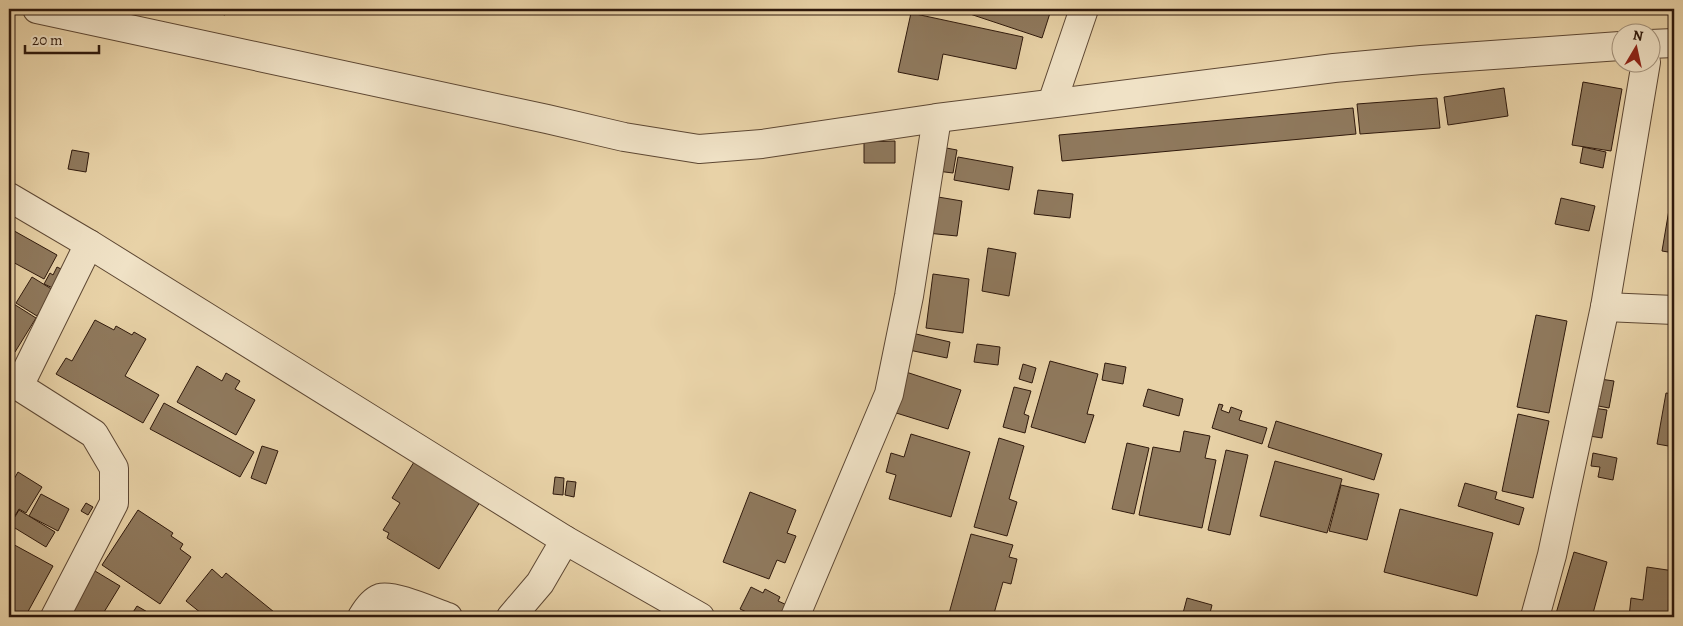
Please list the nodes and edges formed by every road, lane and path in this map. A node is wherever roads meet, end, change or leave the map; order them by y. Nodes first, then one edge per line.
1 (37, 9) edge
2 (1084, 9) edge
3 (73, 13) edge
4 (1674, 43) edge
5 (1660, 44) edge
6 (1610, 47) edge
7 (1644, 72) edge
8 (1052, 103) junction
9 (937, 118) junction
10 (9, 197) edge
11 (89, 244) junction
12 (1606, 307) junction
13 (1674, 310) edge
14 (14, 383) edge
15 (566, 540) junction
16 (55, 617) edge
17 (362, 617) edge
18 (448, 617) edge
19 (511, 617) edge
20 (700, 617) edge
21 (795, 617) edge
22 (1536, 617) edge

1 - 3 street
2 - 8 street
3 - 9 street
4 - 5 street
6 - 8 street
7 - 12 street
8 - 9 street
9 - 21 street
10 - 11 street
11 - 14 street
11 - 15 street
12 - 13 street
12 - 22 street
14 - 16 street
15 - 19 street
15 - 20 street
17 - 18 street

